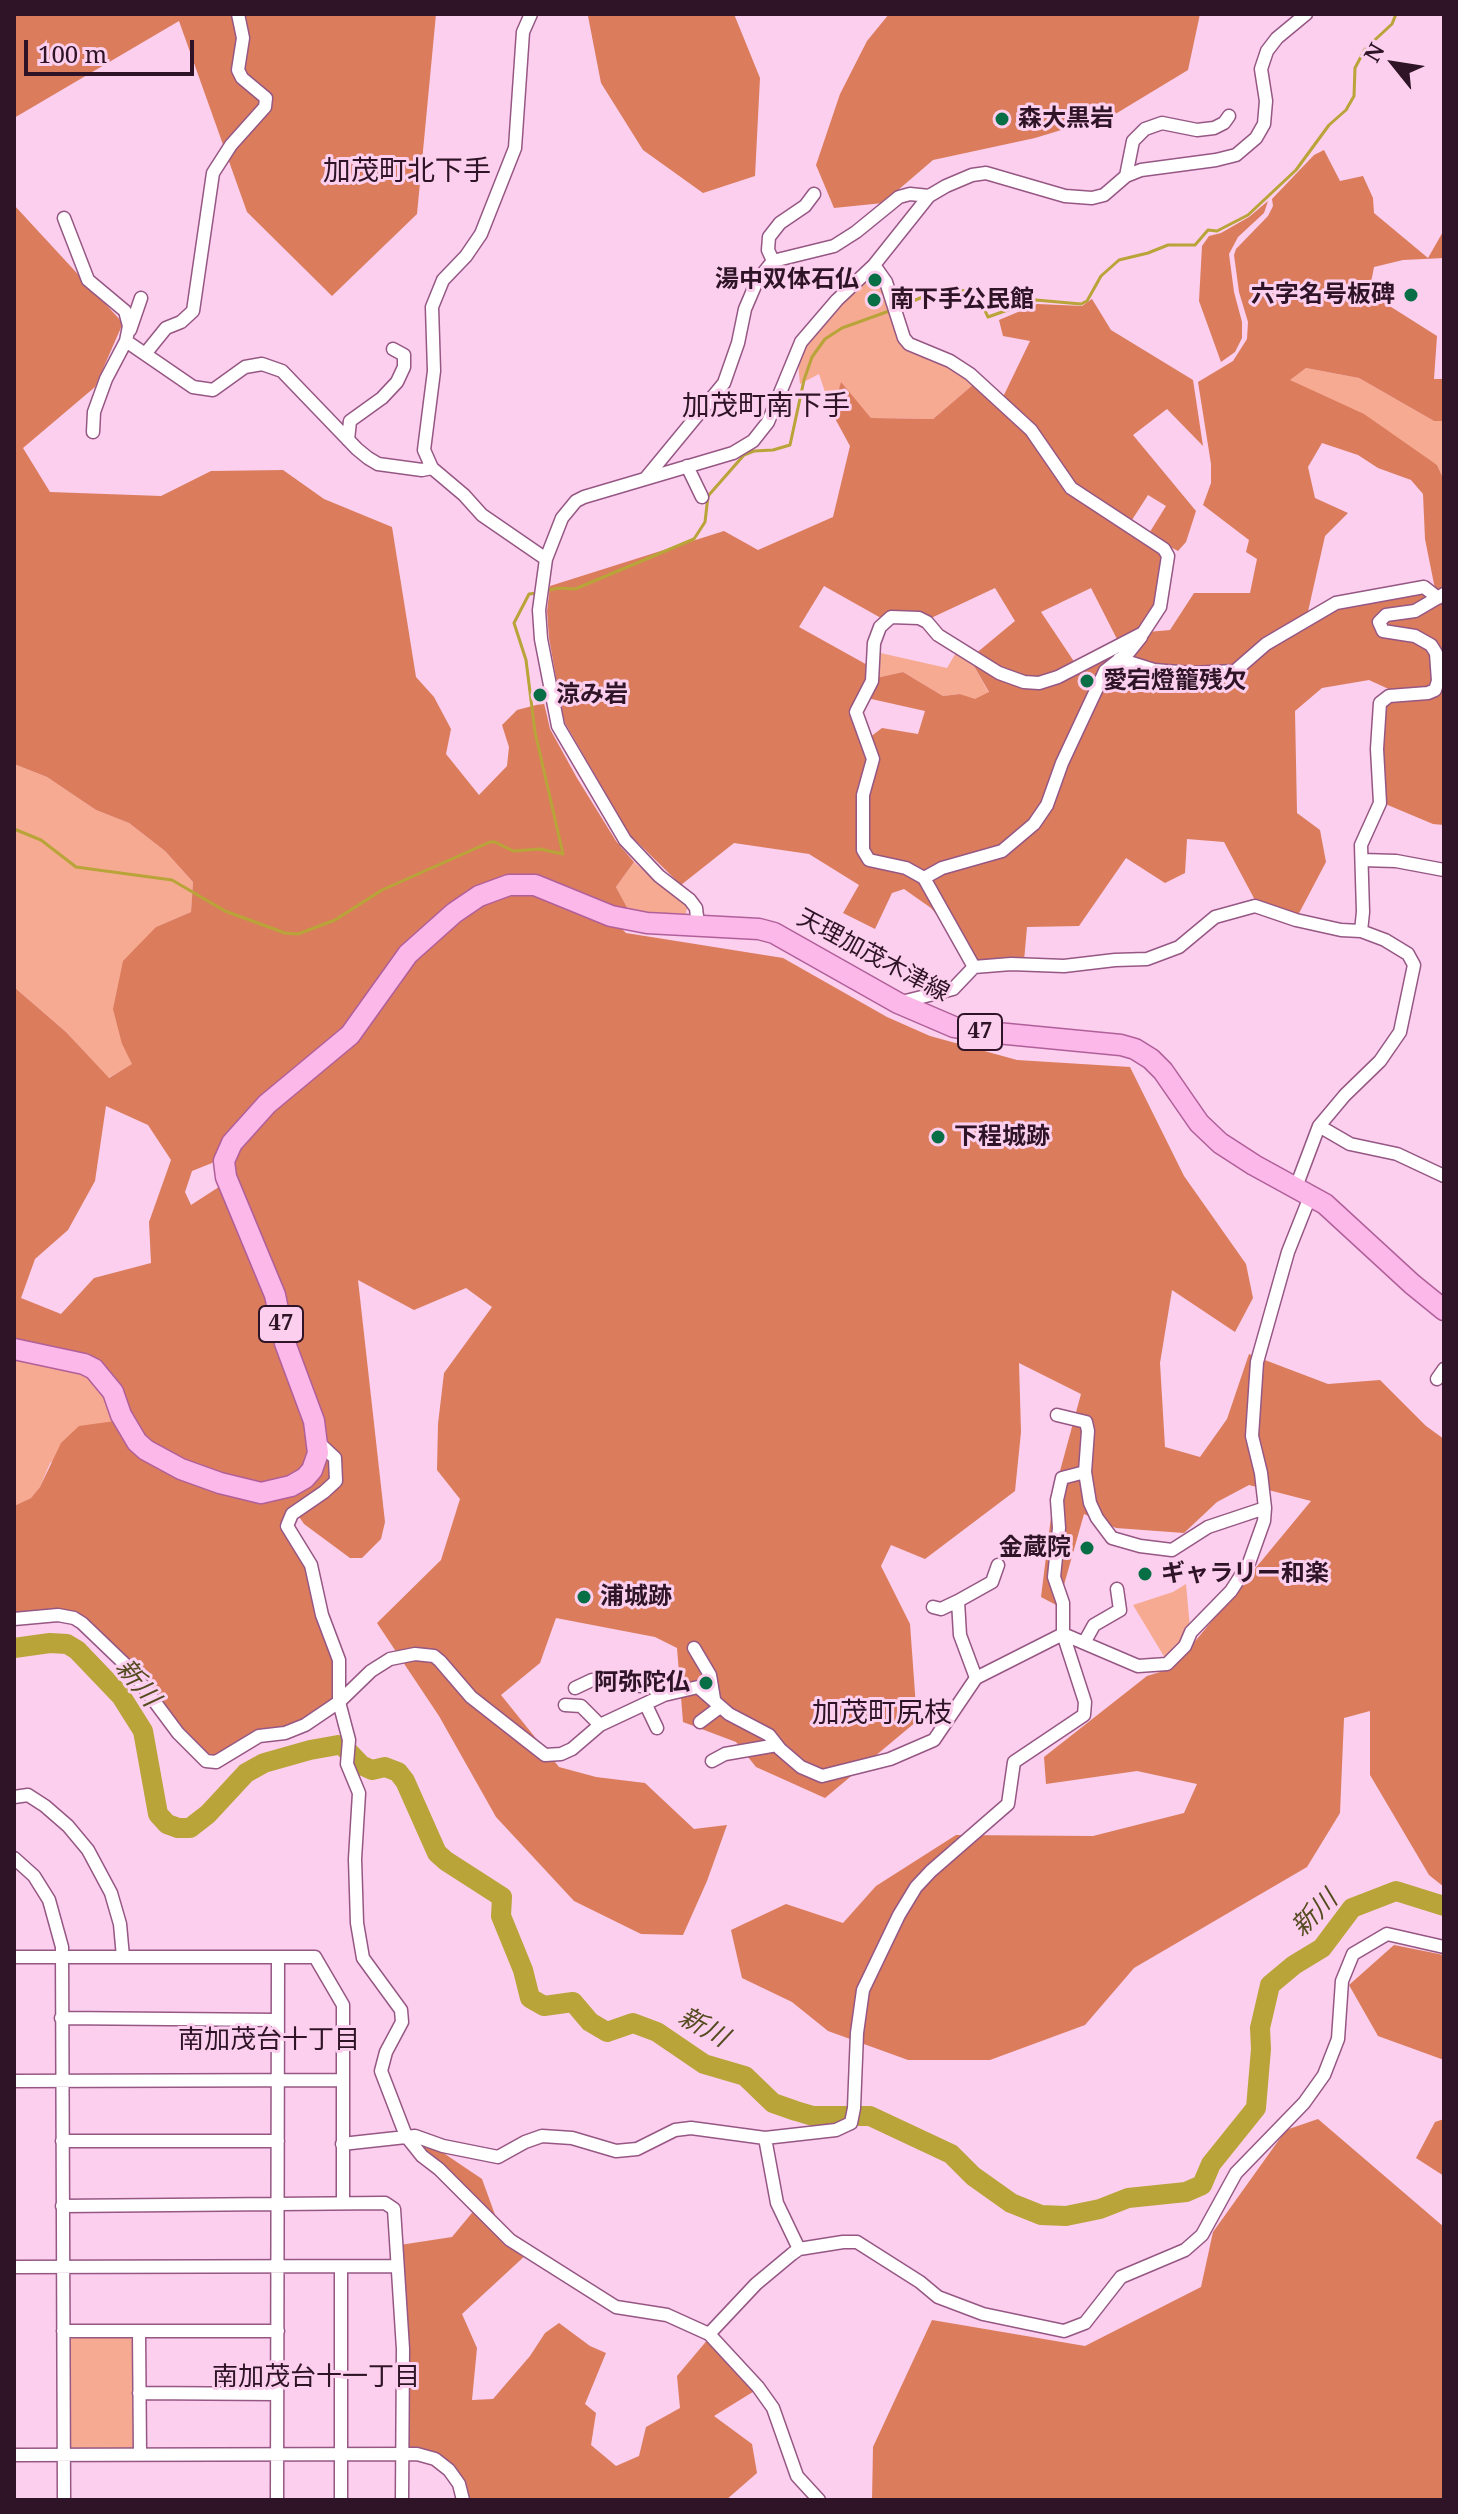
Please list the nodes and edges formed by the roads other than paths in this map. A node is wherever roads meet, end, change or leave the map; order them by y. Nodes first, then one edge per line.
1 (238, 14) edge
2 (531, 14) edge
3 (1306, 14) edge
4 (1229, 116) dead end
5 (1126, 176) junction
6 (814, 194) dead end
7 (929, 196) junction
8 (64, 218) dead end
9 (773, 261) junction
10 (874, 265) junction
11 (141, 298) dead end
12 (126, 341) junction
13 (393, 349) dead end
14 (145, 354) junction
15 (93, 432) dead end
16 (348, 440) junction
17 (687, 466) junction
18 (432, 468) junction
19 (645, 479) junction
20 (702, 497) dead end
21 (546, 559) junction
22 (1441, 596) edge
23 (1143, 633) junction
24 (1119, 659) junction
25 (1362, 860) junction
26 (1444, 870) edge
27 (924, 878) junction
28 (698, 925) junction
29 (1361, 931) junction
30 (974, 967) junction
31 (898, 1003) junction
32 (1319, 1126) junction
33 (1444, 1176) edge
34 (1304, 1190) junction
35 (1443, 1307) edge
36 (14, 1349) edge
37 (1057, 1415) dead end
38 (319, 1443) junction
39 (1085, 1472) junction
40 (1265, 1508) junction
41 (998, 1565) dead end
42 (1117, 1589) dead end
43 (958, 1601) junction
44 (933, 1607) dead end
45 (14, 1619) edge
46 (1063, 1634) junction
47 (1084, 1643) junction
48 (694, 1648) dead end
49 (976, 1678) junction
50 (575, 1688) dead end
51 (664, 1695) junction
52 (339, 1702) junction
53 (565, 1705) dead end
54 (646, 1705) junction
55 (718, 1705) junction
56 (700, 1722) dead end
57 (600, 1725) junction
58 (657, 1728) dead end
59 (777, 1745) junction
60 (712, 1761) dead end
61 (14, 1797) edge
62 (14, 1858) edge
63 (1444, 1947) edge
64 (14, 1957) edge
65 (61, 1957) junction
66 (123, 1957) junction
67 (278, 1957) junction
68 (61, 2018) junction
69 (278, 2020) junction
70 (278, 2080) junction
71 (343, 2080) junction
72 (14, 2081) edge
73 (62, 2081) junction
74 (406, 2136) junction
75 (765, 2138) junction
76 (62, 2141) junction
77 (278, 2141) junction
78 (342, 2144) junction
79 (278, 2202) junction
80 (343, 2202) junction
81 (62, 2206) junction
82 (799, 2249) junction
83 (396, 2266) junction
84 (14, 2267) edge
85 (63, 2267) junction
86 (278, 2267) junction
87 (341, 2267) junction
88 (63, 2331) junction
89 (139, 2331) junction
90 (278, 2331) junction
91 (709, 2334) junction
92 (139, 2393) junction
93 (277, 2394) junction
94 (402, 2453) junction
95 (140, 2454) junction
96 (14, 2455) edge
97 (63, 2455) junction
98 (277, 2456) junction
99 (341, 2456) junction
100 (64, 2500) edge
101 (277, 2500) edge
102 (341, 2500) edge
103 (402, 2500) edge
104 (463, 2500) edge
105 (819, 2500) edge

1 - 14 street
2 - 18 street
3 - 5 street
4 - 5 street
5 - 7 street
6 - 9 street
7 - 9 street
7 - 10 street
8 - 12 street
9 - 19 street
10 - 17 street
10 - 23 street
11 - 12 street
12 - 14 street
12 - 15 street
13 - 16 street
14 - 16 street
16 - 18 street
17 - 19 street
17 - 20 street
18 - 21 street
19 - 21 street
21 - 28 street
22 - 24 street
22 - 25 street
23 - 24 street
23 - 27 street
24 - 27 street
25 - 26 street
25 - 29 street
27 - 30 street
28 - 31 main road, 天理加茂木津線 / 47
28 - 38 main road, 天理加茂木津線 / 47
29 - 30 street
29 - 32 street
30 - 31 street
31 - 34 main road, 天理加茂木津線 / 47
32 - 33 street
32 - 34 street
34 - 35 main road, 天理加茂木津線 / 47
34 - 40 street
36 - 38 main road
37 - 39 street
38 - 52 street
39 - 40 street
39 - 46 street
40 - 47 street
41 - 43 street
42 - 47 street
43 - 44 street
43 - 49 street
45 - 52 street
46 - 47 street
46 - 49 street
46 - 75 street
48 - 55 street
49 - 59 street
50 - 51 street
51 - 54 street
51 - 55 street
52 - 57 street
52 - 74 street
53 - 57 street
54 - 57 street
54 - 58 street
55 - 56 street
55 - 59 street
59 - 60 street
61 - 66 street
62 - 65 street
63 - 82 street
64 - 65 street
65 - 66 street
65 - 68 street
66 - 67 street
67 - 69 street
67 - 71 street
68 - 69 street
68 - 73 street
69 - 70 street
70 - 71 street
70 - 73 street
70 - 77 street
71 - 78 street
72 - 73 street
73 - 76 street
74 - 75 street
74 - 78 street
74 - 91 street
75 - 82 street
76 - 77 street
76 - 81 street
77 - 79 street
78 - 80 street
79 - 80 street
79 - 81 street
79 - 86 street
80 - 83 street
81 - 85 street
82 - 91 street
83 - 87 street
83 - 94 street
84 - 85 street
85 - 86 street
85 - 88 street
86 - 87 street
86 - 90 street
87 - 99 street
88 - 89 street
88 - 97 street
89 - 90 street
89 - 92 street
90 - 93 street
91 - 105 street
92 - 93 street
92 - 95 street
93 - 98 street
94 - 99 street
94 - 103 street
94 - 104 street
95 - 97 street
95 - 98 street
96 - 97 street
97 - 100 street
98 - 99 street
98 - 101 street
99 - 102 street

